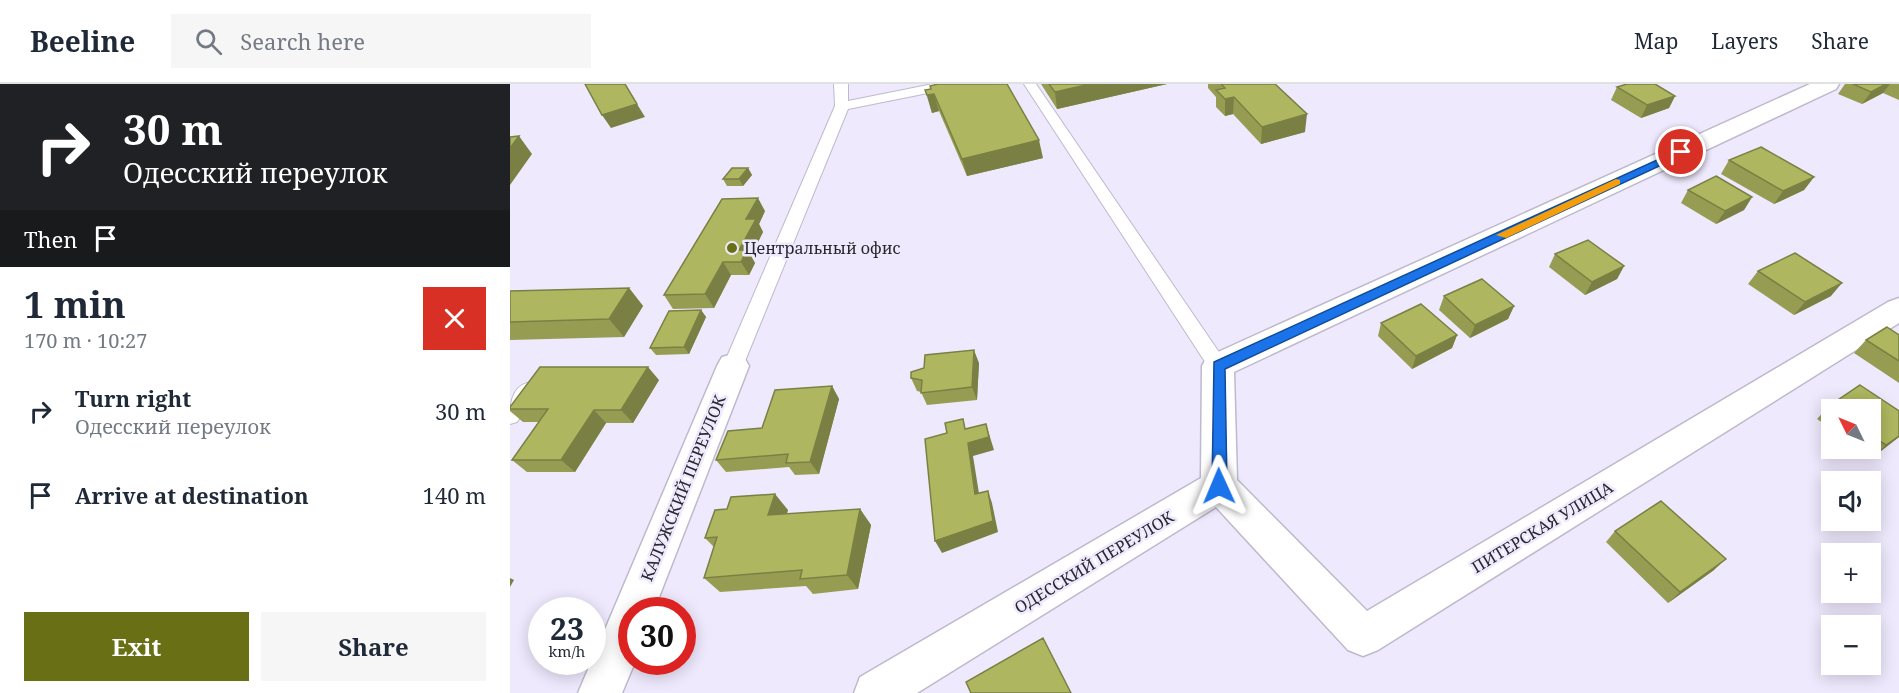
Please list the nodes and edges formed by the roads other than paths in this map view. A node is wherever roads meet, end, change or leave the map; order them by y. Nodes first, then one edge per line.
1 (841, 84) edge
2 (953, 84) edge
3 (1030, 84) edge
4 (1828, 84) edge
5 (842, 106) junction
6 (1899, 309) edge
7 (733, 366) joint
8 (1218, 366) junction
9 (526, 390) edge
10 (510, 416) edge
11 (1219, 486) junction
12 (639, 597) edge
13 (618, 650) edge
14 (600, 693) edge
15 (876, 693) edge

1 - 5 lane
2 - 5 lane
3 - 8 lane
4 - 8 street
5 - 7 lane
6 - 11 street, ПИТЕРСКАЯ УЛИЦА
7 - 12 street, КАЛУЖСКИЙ ПЕРЕУЛОК
8 - 11 street
9 - 10 lane
11 - 15 street, ОДЕССКИЙ ПЕРЕУЛОК
13 - 14 street

